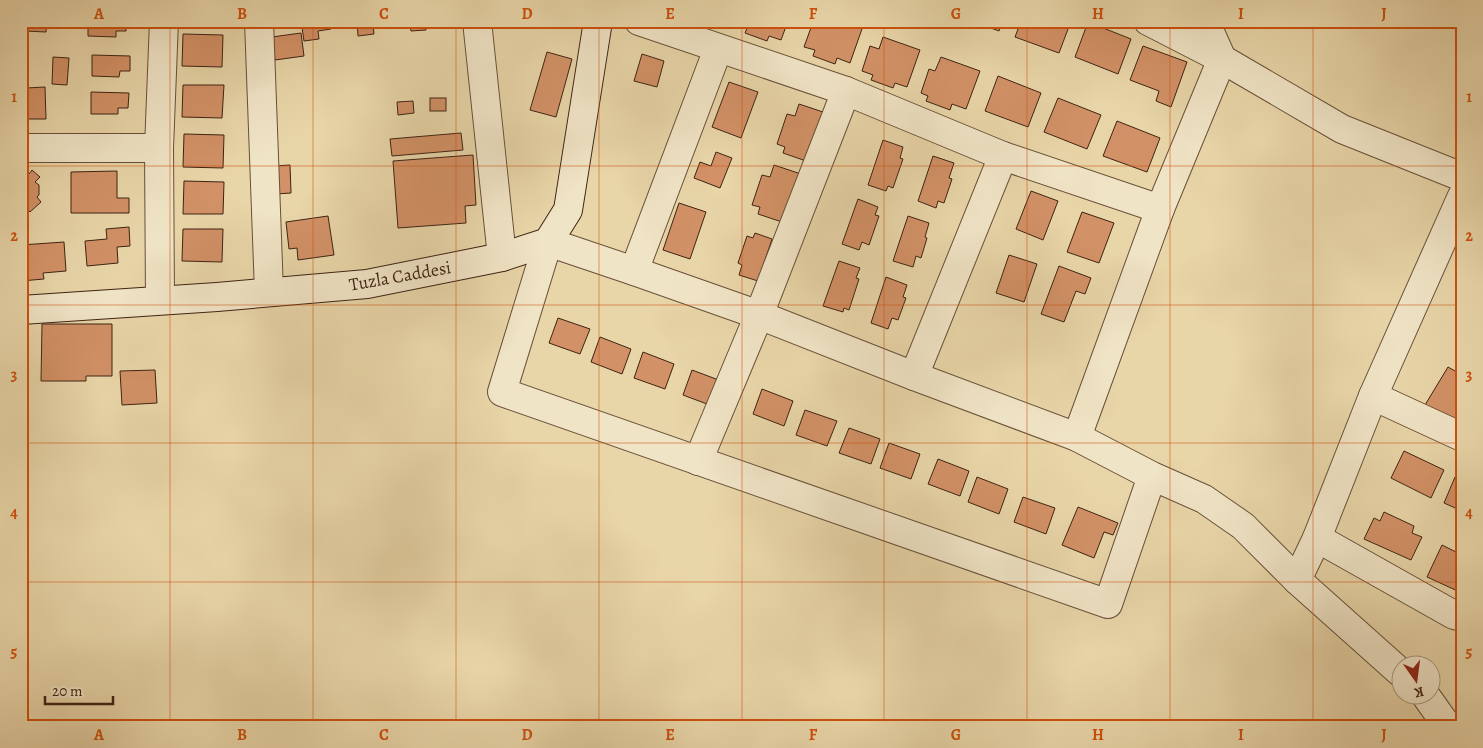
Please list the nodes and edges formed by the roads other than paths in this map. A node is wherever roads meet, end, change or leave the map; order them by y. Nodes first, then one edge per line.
1 (164, 21) edge
2 (259, 21) edge
3 (477, 21) edge
4 (598, 21) edge
5 (639, 21) edge
6 (1148, 21) edge
7 (1205, 21) edge
8 (718, 49) junction
9 (1222, 59) junction
10 (846, 91) junction
11 (21, 148) edge
12 (159, 148) junction
13 (1003, 156) junction
14 (1462, 177) edge
15 (1462, 196) edge
16 (1160, 209) junction
17 (548, 242) junction
18 (502, 257) junction
19 (634, 271) junction
20 (269, 292) junction
21 (160, 300) junction
22 (21, 310) edge
23 (759, 315) junction
24 (914, 376) junction
25 (1373, 396) junction
26 (1462, 436) edge
27 (1076, 437) junction
28 (698, 460) junction
29 (1152, 476) junction
30 (1317, 538) junction
31 (1297, 580) junction
32 (1462, 617) edge
33 (1390, 663) edge
34 (1433, 706) edge
35 (1448, 727) edge

1 - 12 street
2 - 20 street
3 - 18 street
4 - 17 street
5 - 8 street
6 - 9 street
7 - 9 street
8 - 10 street
8 - 19 street
9 - 14 street
9 - 16 street
10 - 13 street
10 - 23 street
11 - 12 street
12 - 21 street
13 - 16 street
13 - 24 street
15 - 25 street
16 - 27 street
17 - 18 street, Tuzla Caddesi
17 - 19 street
17 - 28 street
18 - 20 street, Tuzla Caddesi
19 - 23 street
20 - 21 street, Tuzla Caddesi
21 - 22 street, Tuzla Caddesi
23 - 24 street
23 - 28 street
24 - 27 street
25 - 26 street
25 - 30 street
27 - 29 street
28 - 29 street
29 - 31 street
30 - 31 street
30 - 32 street
31 - 33 street
34 - 35 street

